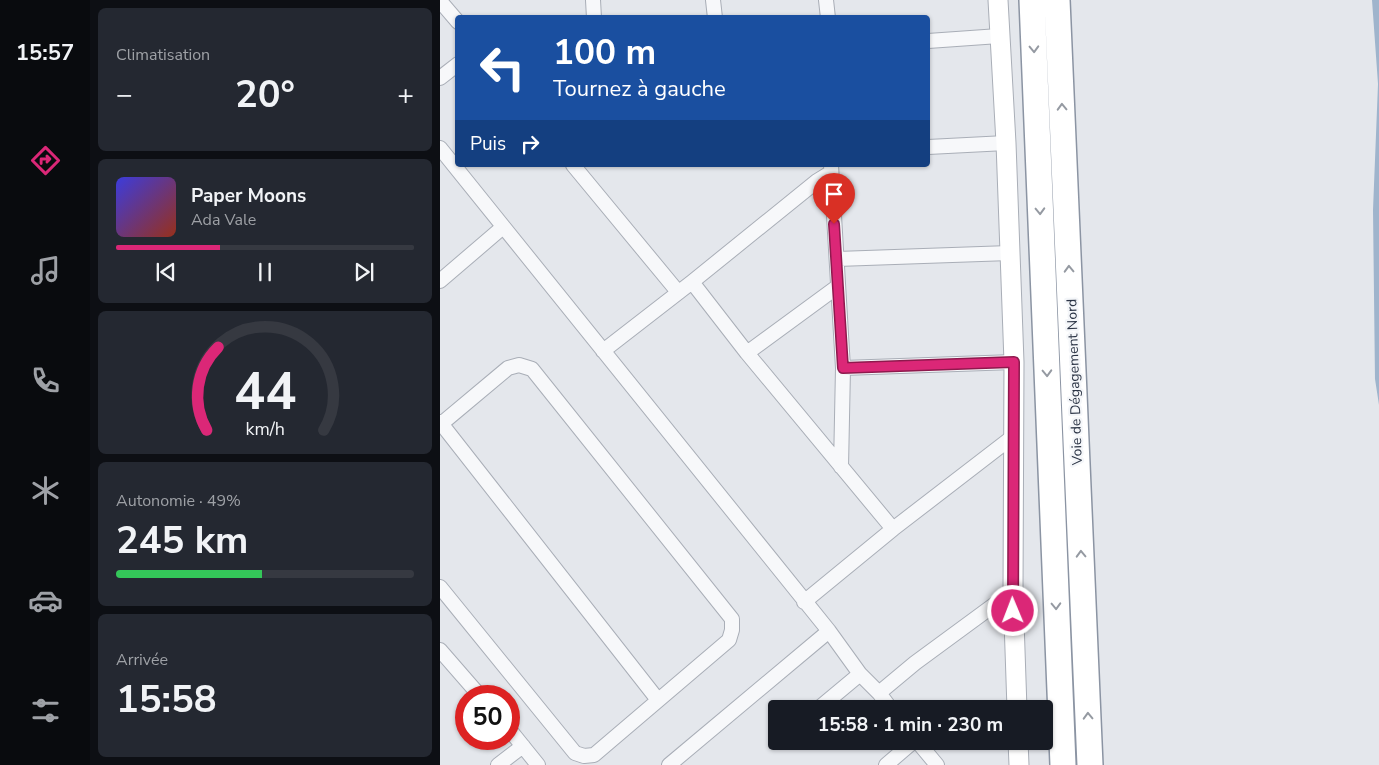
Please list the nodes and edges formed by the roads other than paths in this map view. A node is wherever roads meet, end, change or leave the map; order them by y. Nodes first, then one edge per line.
1 (593, 0) edge
2 (713, 0) edge
3 (826, 0) edge
4 (998, 0) edge
5 (1032, 0) edge
6 (1057, 0) edge
7 (440, 1) edge
8 (594, 15) edge
9 (714, 15) edge
10 (828, 15) edge
11 (455, 18) edge
12 (999, 36) junction
13 (930, 41) edge
14 (455, 66) edge
15 (440, 78) edge
16 (1006, 143) junction
17 (930, 147) edge
18 (440, 148) edge
19 (455, 167) edge
20 (455, 167) edge
21 (576, 167) edge
22 (830, 169) edge
23 (503, 227) junction
24 (1010, 253) junction
25 (837, 259) junction
26 (440, 281) edge
27 (692, 282) junction
28 (837, 287) junction
29 (678, 292) junction
30 (603, 351) junction
31 (747, 352) junction
32 (1014, 362) junction
33 (843, 368) junction
34 (440, 423) edge
35 (1015, 435) junction
36 (841, 467) junction
37 (893, 529) junction
38 (440, 587) edge
39 (1013, 591) junction
40 (804, 602) junction
41 (829, 631) junction
42 (441, 652) edge
43 (860, 674) junction
44 (470, 685) edge
45 (879, 693) junction
46 (658, 700) junction
47 (829, 700) edge
48 (885, 700) edge
49 (1017, 700) edge
50 (520, 743) edge
51 (523, 746) junction
52 (905, 750) edge
53 (924, 750) edge
54 (1018, 750) edge
55 (498, 765) edge
56 (538, 765) edge
57 (669, 765) edge
58 (886, 765) edge
59 (937, 765) edge
60 (1019, 765) edge
61 (1063, 765) edge
62 (1090, 765) edge

1 - 8 street
2 - 9 street
3 - 10 street
4 - 12 main road
5 -> 61 highway, Voie de Dégagement Nord
62 -> 6 highway, Voie de Dégagement Nord
7 - 11 street
12 - 13 street
12 - 16 main road
14 - 15 street
16 - 17 street
16 - 24 main road
18 - 20 street
19 - 23 street
21 - 29 street
22 - 25 street
22 - 27 street
23 - 26 street
23 - 30 street
24 - 25 street
24 - 32 main road
25 - 28 street
27 - 29 street
27 - 31 street
28 - 31 street
28 - 33 street
29 - 30 street
30 - 40 street
31 - 36 street
32 - 33 street
32 - 35 main road
33 - 36 street
34 - 46 street
34 - 46 street
35 - 37 street
35 - 39 main road
36 - 37 street
37 - 40 street
38 - 46 street
39 - 45 street
39 - 49 main road
40 - 41 street
41 - 43 street
41 - 57 street
42 - 44 street
43 - 45 street
43 - 47 street
45 - 48 street
50 - 51 street
51 - 55 street
51 - 56 street
52 - 58 street
53 - 59 street
54 - 60 main road

